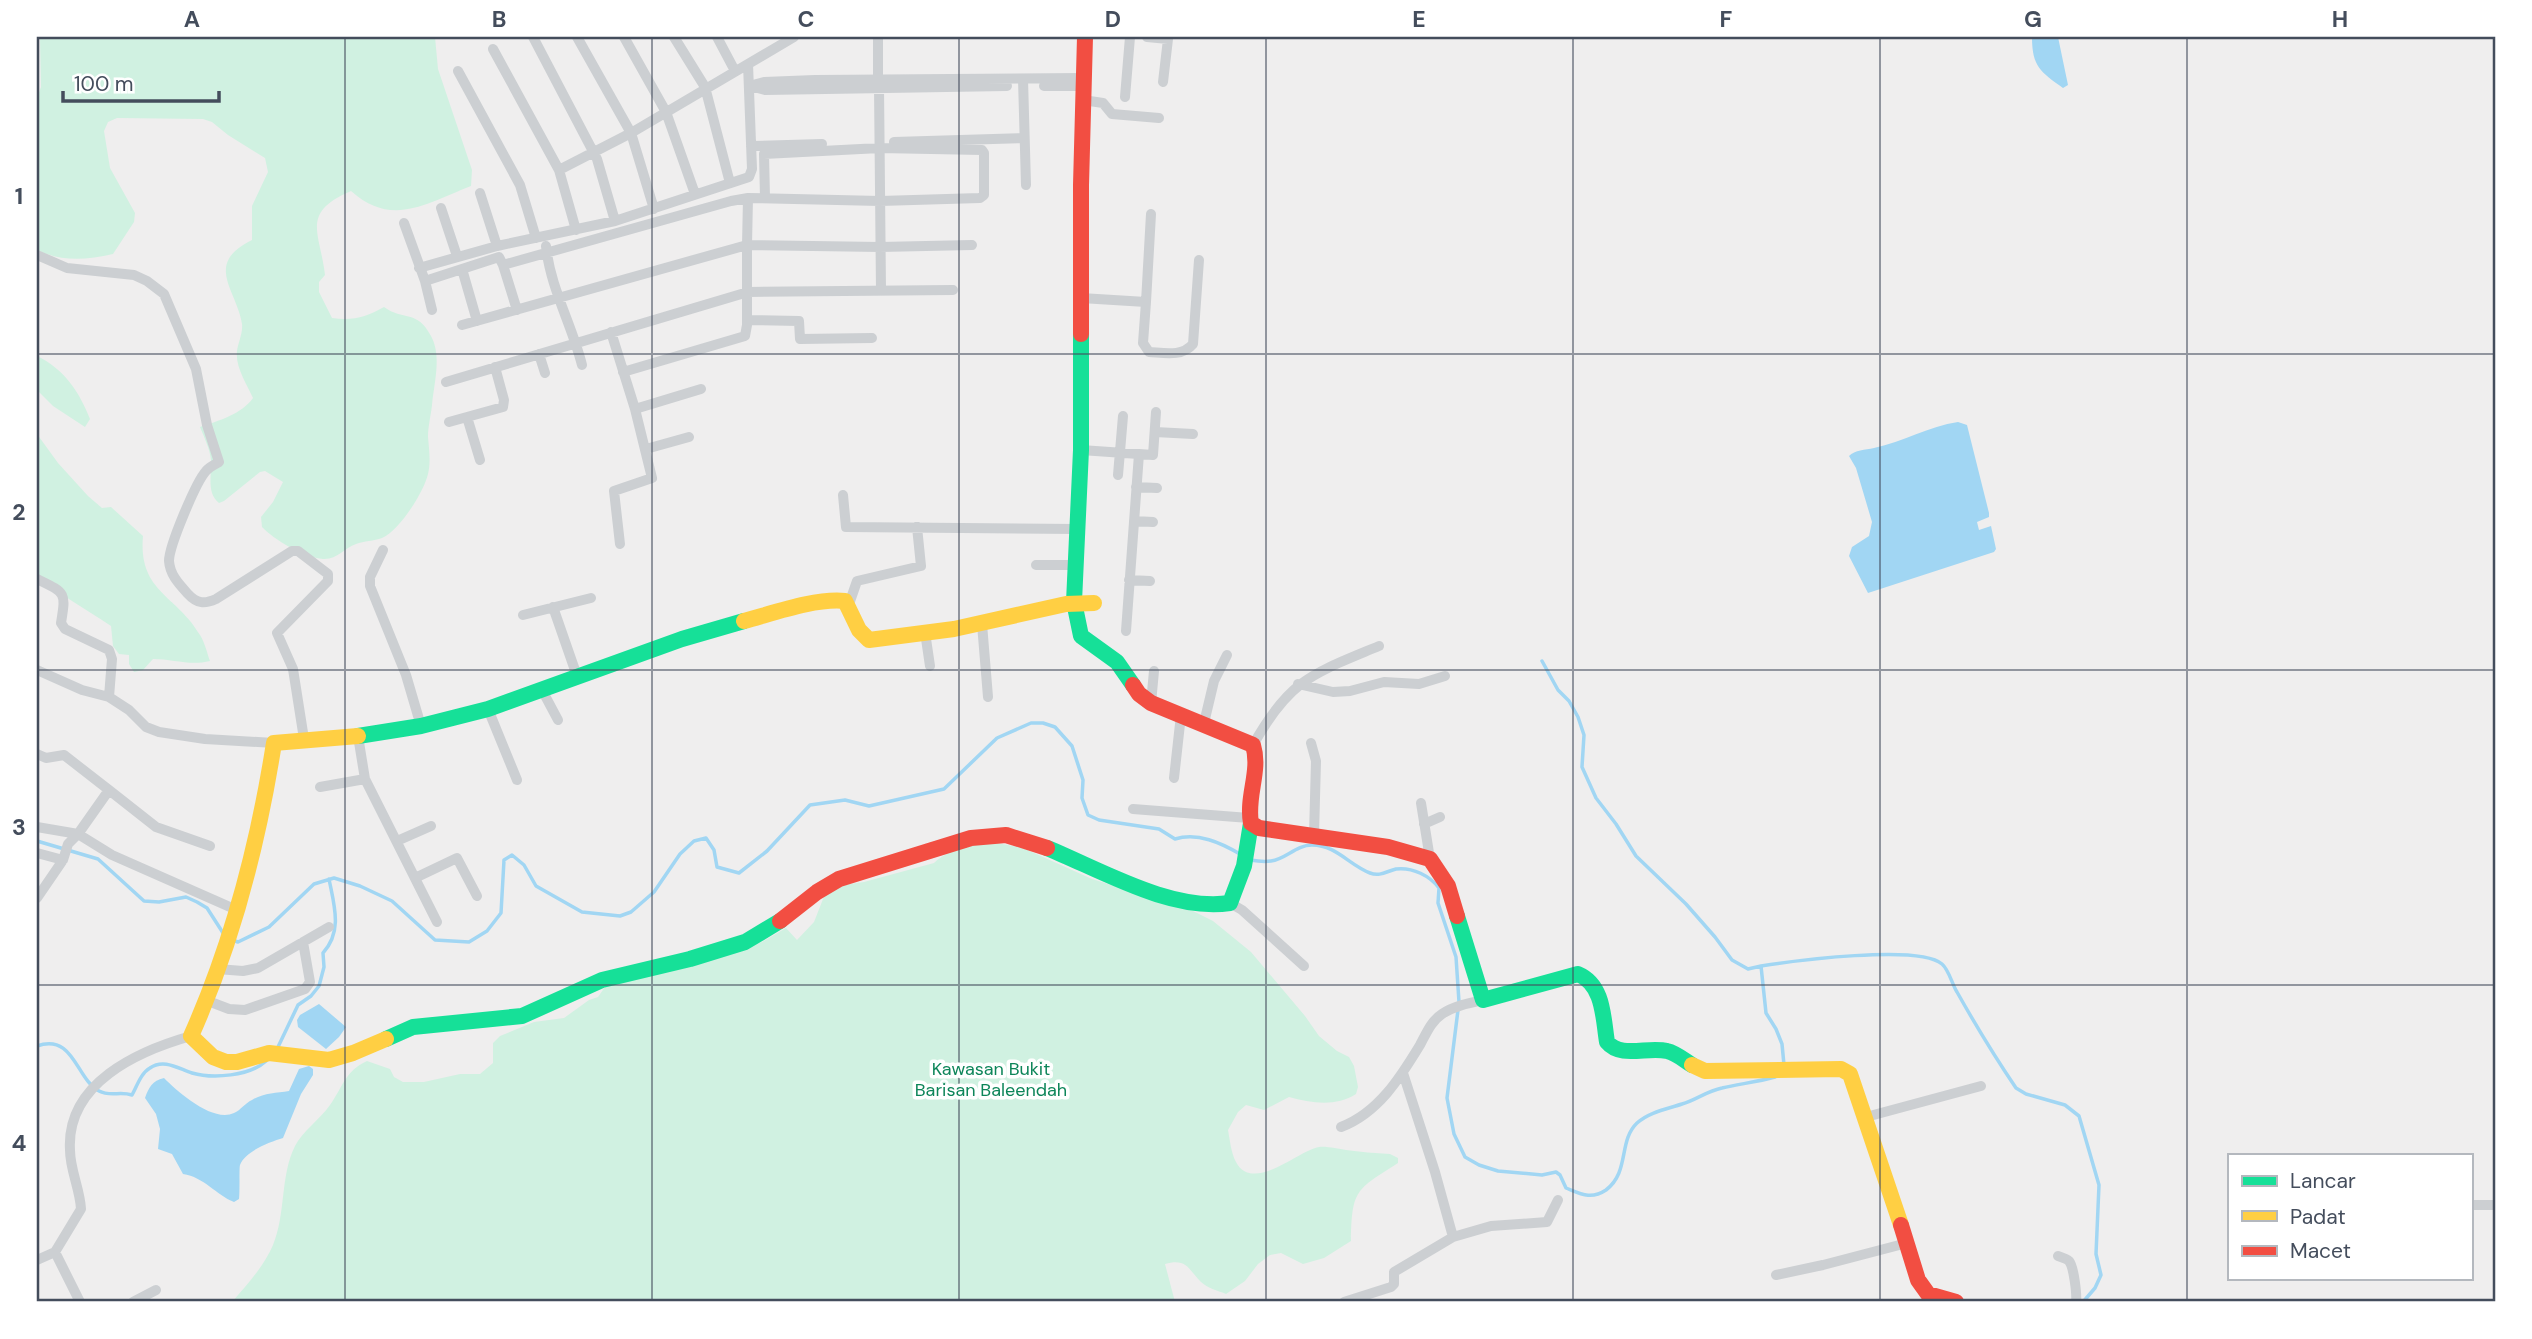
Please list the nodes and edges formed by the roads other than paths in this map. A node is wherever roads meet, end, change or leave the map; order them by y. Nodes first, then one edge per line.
1 (533, 37) edge
2 (577, 37) edge
3 (624, 37) edge
4 (674, 37) edge
5 (717, 37) edge
6 (765, 37) edge
7 (794, 37) edge
8 (878, 37) edge
9 (1085, 37) edge
10 (1130, 37) edge
11 (1147, 37) edge
12 (1165, 38) edge
13 (771, 48) junction
14 (493, 49) dead end
15 (748, 64) junction
16 (458, 71) dead end
17 (736, 71) junction
18 (1023, 82) junction
19 (1163, 82) dead end
20 (878, 83) junction
21 (749, 86) junction
22 (705, 88) junction
23 (1083, 88) junction
24 (1125, 97) dead end
25 (666, 112) junction
26 (1159, 118) dead end
27 (631, 133) junction
28 (1024, 138) junction
29 (880, 145) junction
30 (751, 146) junction
31 (594, 152) junction
32 (559, 170) junction
33 (730, 183) junction
34 (1026, 185) dead end
35 (480, 193) dead end
36 (695, 194) junction
37 (748, 198) junction
38 (765, 198) junction
39 (880, 201) junction
40 (441, 208) dead end
41 (654, 209) junction
42 (1151, 214) dead end
43 (615, 221) junction
44 (404, 223) dead end
45 (576, 230) junction
46 (540, 237) junction
47 (747, 245) junction
48 (972, 245) dead end
49 (497, 246) junction
50 (880, 247) junction
51 (547, 252) junction
52 (37, 255) edge
53 (457, 256) junction
54 (1199, 260) dead end
55 (503, 265) junction
56 (419, 268) junction
57 (462, 269) junction
58 (425, 281) junction
59 (881, 290) junction
60 (953, 290) dead end
61 (748, 292) junction
62 (558, 298) junction
63 (1081, 298) junction
64 (1146, 302) junction
65 (432, 310) dead end
66 (517, 310) junction
67 (747, 320) junction
68 (477, 321) junction
69 (462, 325) dead end
70 (611, 332) junction
71 (872, 338) dead end
72 (576, 342) junction
73 (539, 354) junction
74 (582, 365) dead end
75 (495, 367) junction
76 (623, 372) junction
77 (545, 373) dead end
78 (446, 382) dead end
79 (701, 389) dead end
80 (635, 409) junction
81 (1156, 412) dead end
82 (1123, 416) dead end
83 (467, 417) junction
84 (449, 422) dead end
85 (1155, 432) junction
86 (1193, 434) dead end
87 (689, 437) dead end
88 (646, 449) junction
89 (1081, 450) junction
90 (1120, 452) junction
91 (1139, 454) junction
92 (480, 460) dead end
93 (1118, 475) dead end
94 (1136, 487) junction
95 (1157, 488) dead end
96 (843, 495) dead end
97 (1134, 521) junction
98 (1153, 522) dead end
99 (917, 527) junction
100 (1076, 530) junction
101 (620, 544) dead end
102 (383, 550) dead end
103 (1036, 565) dead end
104 (1076, 565) junction
105 (37, 579) edge
106 (1129, 580) junction
107 (1150, 581) dead end
108 (591, 598) dead end
109 (1074, 602) junction
110 (1094, 603) dead end
111 (554, 607) junction
112 (849, 607) junction
113 (523, 615) dead end
114 (982, 624) junction
115 (1126, 631) dead end
116 (925, 632) junction
117 (1379, 646) dead end
118 (1227, 654) dead end
119 (930, 666) dead end
120 (37, 670) edge
121 (1154, 671) dead end
122 (577, 676) junction
123 (1445, 676) dead end
124 (1298, 684) junction
125 (542, 690) junction
126 (109, 697) junction
127 (988, 697) dead end
128 (1151, 703) junction
129 (488, 709) junction
130 (1181, 715) junction
131 (558, 720) dead end
132 (1204, 723) junction
133 (421, 726) junction
134 (358, 736) junction
135 (304, 739) junction
136 (274, 743) junction
137 (1311, 743) dead end
138 (1254, 745) junction
139 (37, 754) edge
140 (1174, 778) dead end
141 (365, 779) junction
142 (517, 780) dead end
143 (320, 787) dead end
144 (110, 790) junction
145 (1421, 803) dead end
146 (1133, 809) dead end
147 (1440, 817) dead end
148 (1250, 821) junction
149 (1424, 824) junction
150 (431, 826) dead end
151 (37, 827) edge
152 (78, 834) junction
153 (1314, 835) junction
154 (397, 841) junction
155 (210, 846) dead end
156 (37, 853) edge
157 (64, 858) junction
158 (1430, 859) junction
159 (415, 878) junction
160 (38, 895) edge
161 (477, 896) dead end
162 (1230, 904) junction
163 (239, 911) junction
164 (437, 922) dead end
165 (328, 927) dead end
166 (303, 942) junction
167 (1304, 966) dead end
168 (218, 969) junction
169 (1483, 1000) junction
170 (208, 1001) junction
171 (191, 1035) junction
172 (1403, 1073) junction
173 (1981, 1086) dead end
174 (1866, 1117) junction
175 (1341, 1127) dead end
176 (1558, 1200) dead end
177 (2472, 1205) edge
178 (2495, 1205) edge
179 (1453, 1237) junction
180 (1907, 1243) junction
181 (55, 1252) junction
182 (2059, 1256) dead end
183 (37, 1260) edge
184 (1776, 1275) dead end
185 (156, 1290) dead end
186 (80, 1302) edge
187 (133, 1302) edge
188 (1343, 1302) edge
189 (1956, 1302) edge
190 (2076, 1302) edge

1 - 31 street
2 - 27 street
3 - 25 street
4 - 22 street
5 - 17 street
6 - 13 street
7 - 13 street
8 - 20 street
9 - 23 street
10 - 24 street
11 - 12 street
12 - 19 street
13 - 15 street
14 - 32 street
15 - 17 street
15 - 21 street
16 - 46 street
17 - 22 street
18 - 20 street
18 - 23 street
18 - 28 street
20 - 21 street
20 - 29 street
21 - 30 street
22 - 25 street
22 - 33 street
23 - 26 street
23 - 63 street
25 - 27 street
25 - 36 street
27 - 31 street
27 - 41 street
28 - 29 street
28 - 34 street
29 - 30 street
29 - 38 street
29 - 39 street
29 - 39 street
30 - 33 street
31 - 32 street
31 - 43 street
32 - 45 street
33 - 36 street
35 - 49 street
36 - 41 street
37 - 38 street
37 - 47 street
37 - 51 street
38 - 39 street
39 - 50 street
40 - 53 street
41 - 43 street
42 - 64 street
43 - 45 street
44 - 56 street
45 - 46 street
46 - 49 street
46 - 51 street
47 - 50 street
47 - 61 street
47 - 62 street
48 - 50 street
49 - 53 street
50 - 59 street
51 - 55 street
51 - 62 street
52 - 135 street
53 - 56 street
54 - 64 street
55 - 57 street
55 - 66 street
56 - 58 street
57 - 58 street
57 - 68 street
58 - 65 street
59 - 60 street
59 - 61 street
61 - 67 street
61 - 70 street
62 - 66 street
62 - 72 street
63 - 64 street
63 - 89 street
66 - 68 street
67 - 71 street
67 - 76 street
68 - 69 street
70 - 72 street
70 - 76 street
72 - 73 street
72 - 74 street
73 - 75 street
73 - 77 street
75 - 78 street
75 - 83 street
76 - 80 street
79 - 80 street
80 - 88 street
81 - 85 street
82 - 90 street
83 - 84 street
83 - 92 street
85 - 86 street
85 - 91 street
87 - 88 street
88 - 101 street
89 - 90 street
89 - 100 street
90 - 91 street
90 - 93 street
91 - 94 street
94 - 95 street
94 - 97 street
96 - 99 street
97 - 98 street
97 - 106 street
99 - 100 street
99 - 112 street
100 - 104 street
102 - 133 street
103 - 104 street
104 - 109 street
105 - 126 street
106 - 107 street
106 - 115 street
108 - 111 street
109 - 110 street
109 - 114 street
109 - 128 street
111 - 113 street
111 - 122 street
112 - 116 street
112 - 122 street
114 - 116 street
114 - 127 street
116 - 119 street
117 - 124 street
118 - 132 street
120 - 126 street
121 - 128 street
122 - 125 street
123 - 124 street
124 - 138 street
125 - 129 street
125 - 131 street
126 - 136 street
128 - 130 street
129 - 133 street
129 - 142 street
130 - 132 street
130 - 140 street
132 - 138 street
133 - 134 street
134 - 135 street
134 - 141 street
135 - 136 street
136 - 163 street
137 - 153 street
138 - 148 street
139 - 144 street
141 - 143 street
141 - 154 street
144 - 152 street
144 - 155 street
145 - 149 street
146 - 148 street
147 - 149 street
148 - 153 street
148 - 162 street
149 - 158 street
150 - 154 street
151 - 152 street
152 - 157 street
152 - 163 street
153 - 158 street
154 - 159 street
156 - 157 street
157 - 160 street
158 - 169 street
159 - 161 street
159 - 164 street
162 - 167 street
162 - 171 street
163 - 168 street
165 - 166 street
166 - 168 street
166 - 170 street
168 - 170 street
169 - 172 street
169 - 174 street
170 - 171 street
171 - 181 street
172 - 175 street
172 - 179 street
173 - 174 street
174 - 180 street
176 - 179 street
177 - 178 street
179 - 188 street
180 - 184 street
180 - 189 street
181 - 183 street
181 - 186 street
182 - 190 street
185 - 187 street

